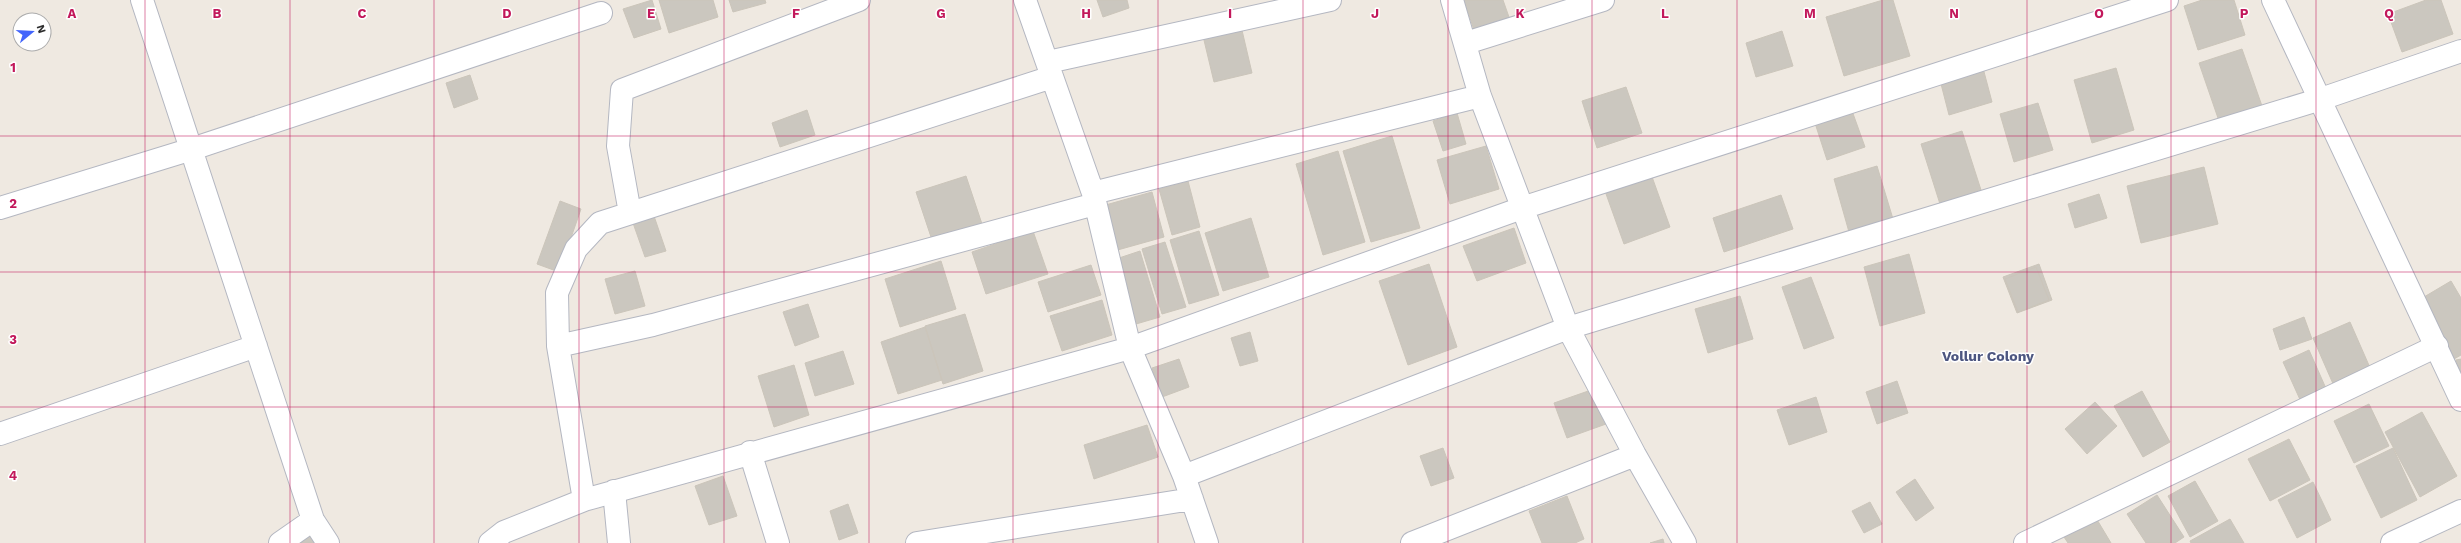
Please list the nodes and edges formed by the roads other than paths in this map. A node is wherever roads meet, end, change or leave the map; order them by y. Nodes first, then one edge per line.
1 (142, 0) edge
2 (859, 0) edge
3 (1025, 0) edge
4 (1330, 0) edge
5 (1452, 0) edge
6 (1603, 0) edge
7 (2167, 0) edge
8 (2273, 0) edge
9 (601, 13) dead end
10 (1466, 43) junction
11 (2461, 51) edge
12 (1050, 69) junction
13 (1480, 96) junction
14 (2321, 99) junction
15 (192, 149) junction
16 (1094, 198) junction
17 (0, 208) edge
18 (1522, 208) junction
19 (630, 213) junction
20 (1568, 328) junction
21 (256, 346) junction
22 (558, 346) junction
23 (2437, 346) junction
24 (1130, 348) junction
25 (2461, 400) edge
26 (0, 434) edge
27 (750, 452) junction
28 (1635, 455) junction
29 (1184, 476) junction
30 (614, 491) junction
31 (1192, 499) junction
32 (584, 500) junction
33 (2461, 511) edge
34 (313, 520) junction
35 (501, 539) edge
36 (280, 543) edge
37 (328, 543) edge
38 (619, 543) edge
39 (778, 543) edge
40 (917, 543) edge
41 (1207, 543) edge
42 (1412, 543) edge
43 (1685, 543) edge
44 (2025, 543) edge
45 (2392, 543) edge

1 - 15 street
2 - 19 street
3 - 12 street
4 - 12 street
5 - 10 street
6 - 10 street
7 - 18 street
8 - 14 street
9 - 15 street
10 - 13 street
11 - 14 street
12 - 16 street
12 - 19 street
13 - 16 street
13 - 18 street
14 - 20 street
14 - 23 street
15 - 17 street
15 - 21 street
16 - 22 street
16 - 24 street
18 - 20 street
18 - 24 street
19 - 22 street
20 - 28 street
20 - 29 street
21 - 26 street
21 - 34 street
22 - 32 street
23 - 25 street
23 - 44 street
24 - 27 street
24 - 29 street
27 - 30 street
27 - 39 street
28 - 42 street
28 - 43 street
29 - 31 street
30 - 32 street
30 - 38 street
31 - 40 street
31 - 41 street
32 - 35 street
33 - 45 street
34 - 36 street
34 - 37 street

